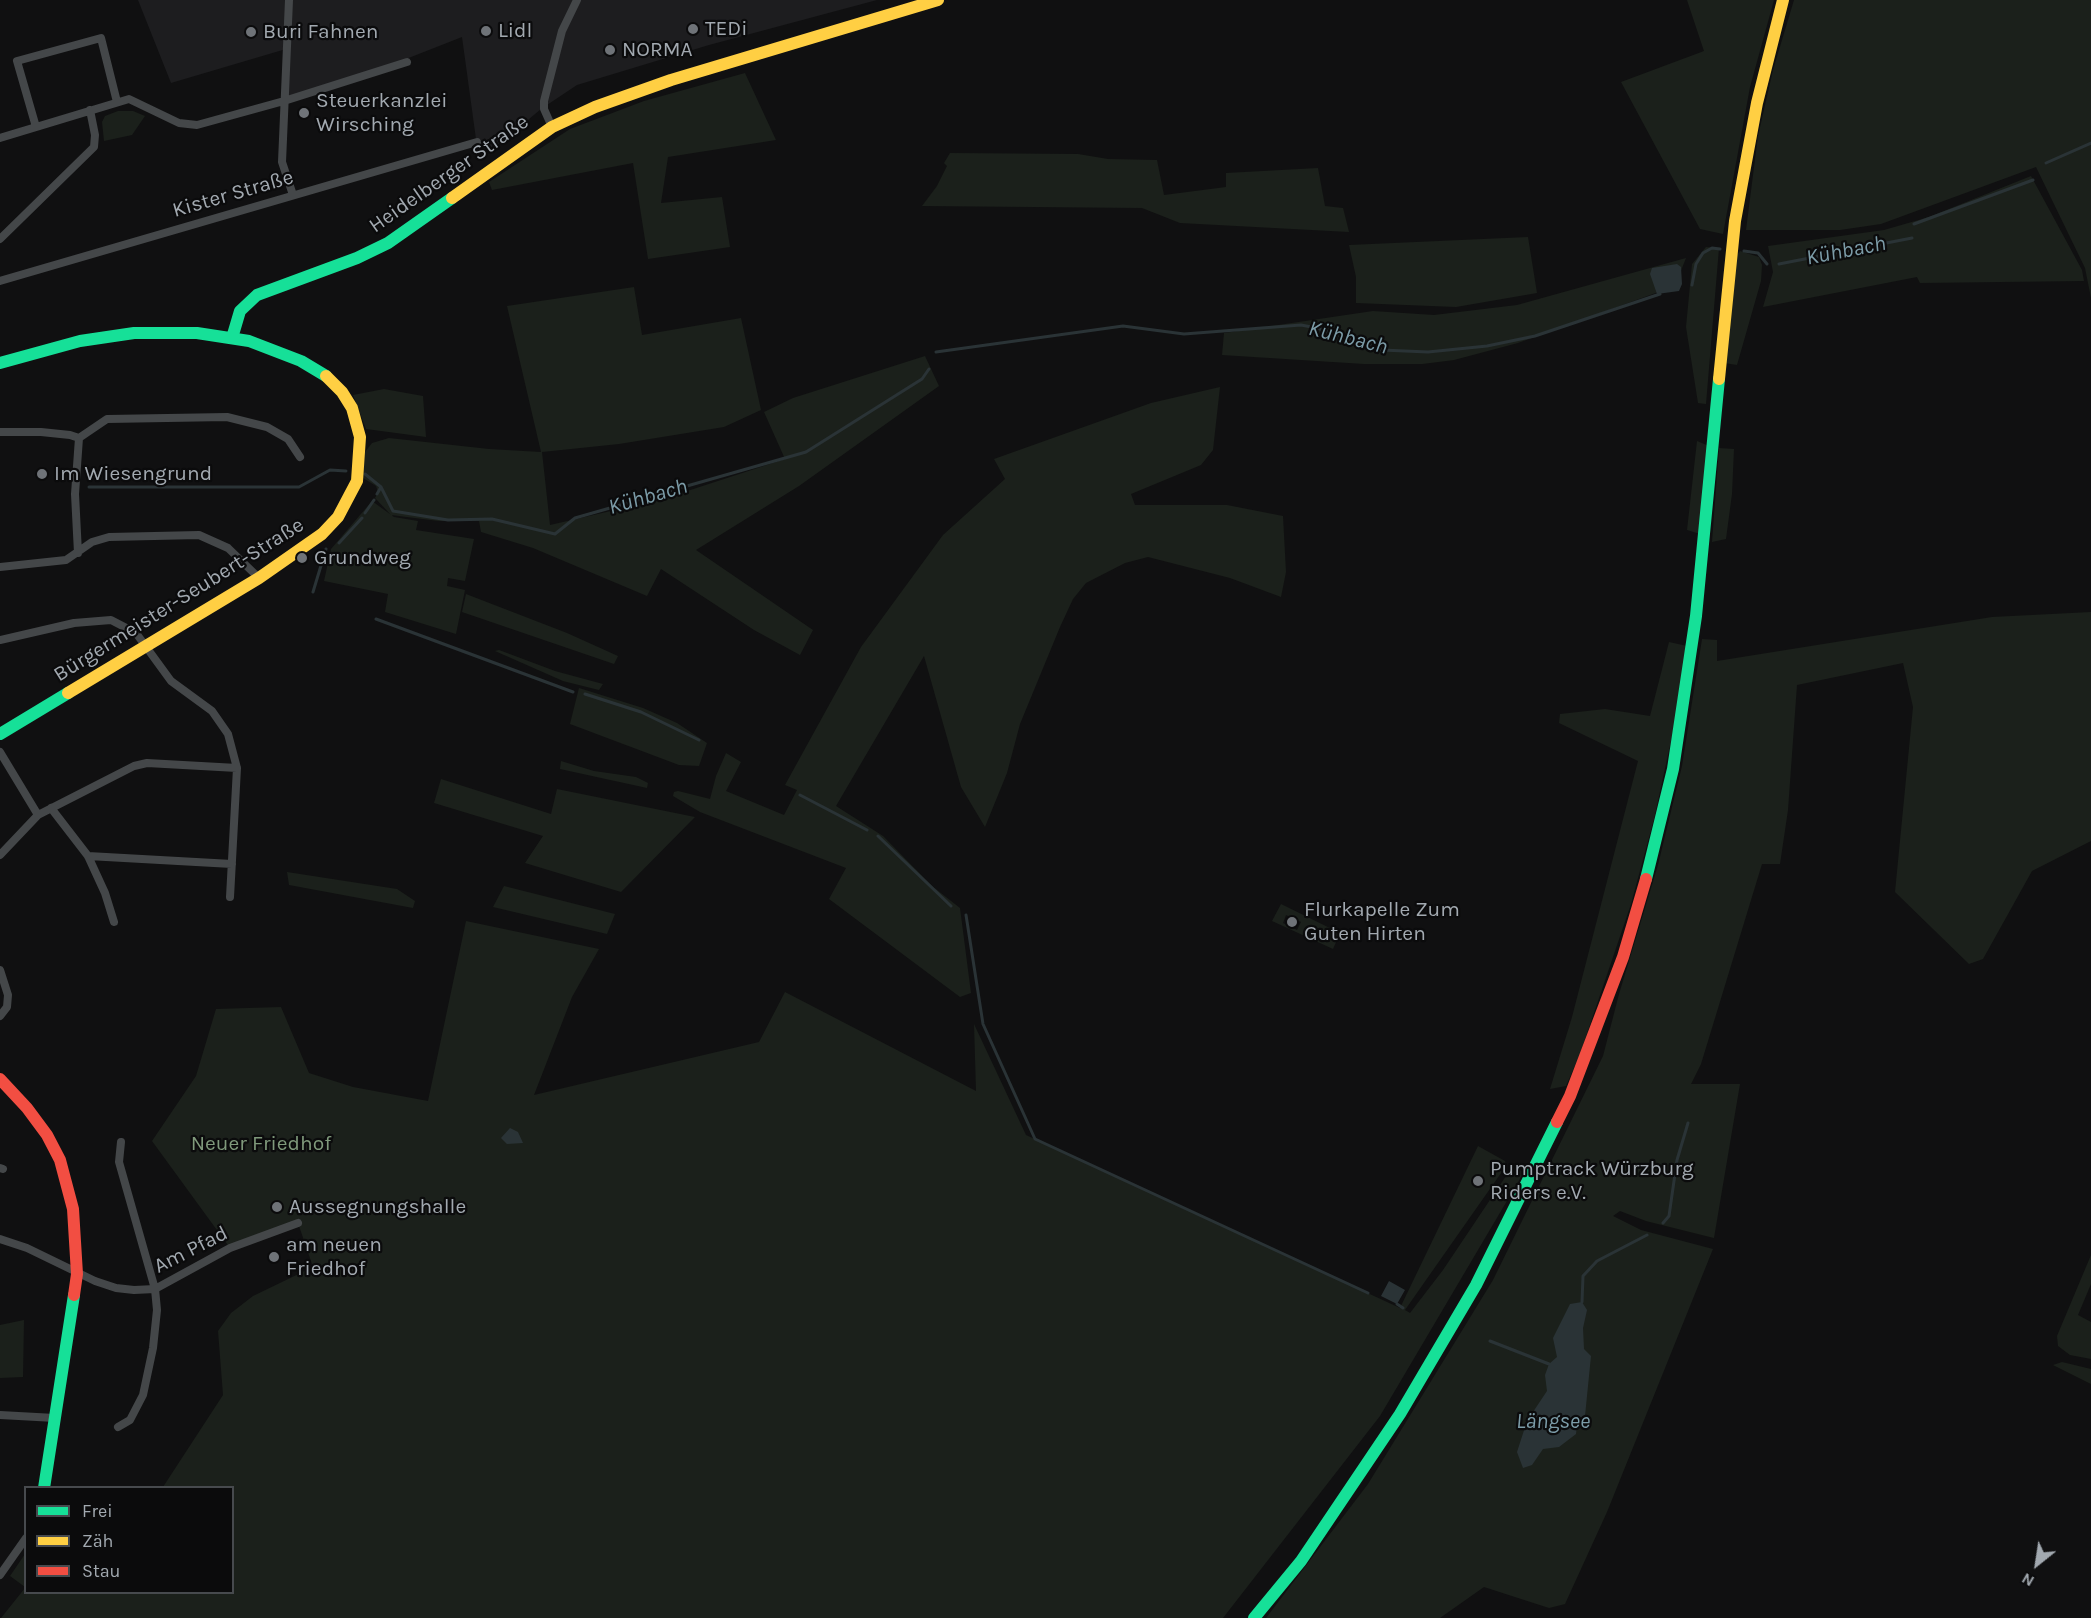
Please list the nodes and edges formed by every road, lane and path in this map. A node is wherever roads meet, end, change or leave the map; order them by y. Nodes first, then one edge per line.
1 (289, 0) edge
2 (577, 0) edge
3 (938, 0) edge
4 (1783, 0) edge
5 (407, 62) dead end
6 (284, 101) junction
7 (117, 102) junction
8 (90, 111) junction
9 (36, 127) junction
10 (552, 127) junction
11 (0, 138) edge
12 (477, 142) dead end
13 (294, 195) junction
14 (0, 239) edge
15 (0, 281) edge
16 (232, 338) junction
17 (0, 363) edge
18 (0, 432) edge
19 (78, 438) junction
20 (300, 457) dead end
21 (78, 553) junction
22 (0, 567) edge
23 (259, 578) junction
24 (0, 640) edge
25 (148, 647) junction
26 (0, 734) edge
27 (0, 752) edge
28 (237, 768) junction
29 (51, 808) junction
30 (38, 815) junction
31 (0, 855) edge
32 (88, 856) junction
33 (232, 864) junction
34 (230, 897) dead end
35 (114, 922) dead end
36 (0, 970) edge
37 (0, 1016) edge
38 (0, 1079) edge
39 (121, 1142) dead end
40 (298, 1223) dead end
41 (0, 1239) edge
42 (77, 1274) junction
43 (155, 1289) junction
44 (0, 1415) edge
45 (55, 1418) junction
46 (118, 1426) dead end
47 (44, 1486) edge
48 (24, 1541) edge
49 (0, 1575) edge
50 (1254, 1618) edge

1 - 6 street
2 - 10 street
3 - 10 street, Heidelberger Straße
4 - 50 street
5 - 6 street
6 - 7 street
6 - 13 street
7 - 8 street
7 - 9 street
8 - 9 street
8 - 14 street
9 - 11 street
10 - 16 street, Heidelberger Straße
12 - 13 street, Kister Straße
13 - 15 street, Kister Straße
16 - 17 street
16 - 23 street, Bürgermeister-Seubert-Straße
18 - 19 street
19 - 20 street
19 - 21 street
21 - 22 street
21 - 23 street
23 - 25 street, Bürgermeister-Seubert-Straße
24 - 25 street
25 - 26 street, Bürgermeister-Seubert-Straße
25 - 28 street
27 - 30 street
28 - 29 street
28 - 33 street
29 - 30 street
29 - 32 street
30 - 31 street
32 - 33 street
32 - 35 street
33 - 34 street
36 - 37 street
38 - 42 street
39 - 43 street
40 - 43 street, Am Pfad
41 - 42 street, Am Pfad
42 - 43 street, Am Pfad
42 - 45 street
43 - 46 street
44 - 45 street
45 - 47 street
48 - 49 street

